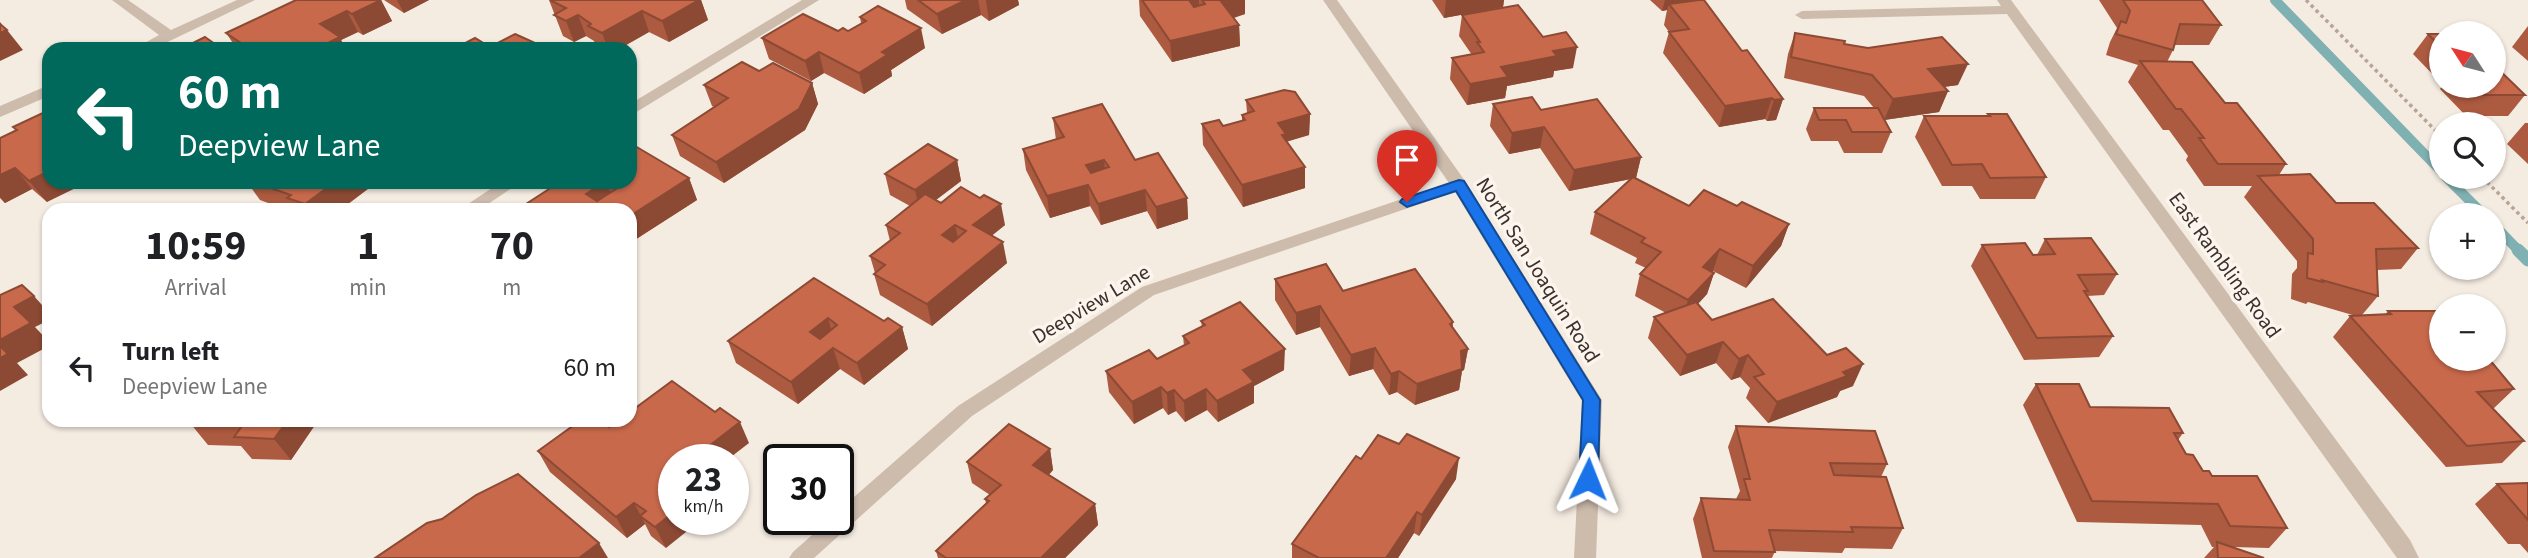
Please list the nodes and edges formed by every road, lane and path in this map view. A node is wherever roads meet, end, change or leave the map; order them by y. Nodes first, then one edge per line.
1 (119, 0) edge
2 (248, 0) edge
3 (812, 0) edge
4 (1330, 0) edge
5 (2306, 0) edge
6 (2007, 5) edge
7 (1802, 15) dead end
8 (170, 36) junction
9 (157, 42) edge
10 (42, 93) edge
11 (637, 107) edge
12 (0, 112) edge
13 (2429, 124) edge
14 (1459, 185) junction
15 (502, 189) edge
16 (2494, 189) edge
17 (478, 203) edge
18 (2528, 223) edge
19 (800, 558) edge
20 (1586, 558) edge
21 (2408, 558) edge

1 - 8 street
2 - 8 street
3 - 11 street
4 - 14 street, North San Joaquin Road
5 - 13 path
6 - 7 street
6 - 21 street, East Rambling Road
8 - 9 street
10 - 12 street
14 - 19 street, Deepview Lane
14 - 20 street, North San Joaquin Road
15 - 17 street
16 - 18 path

